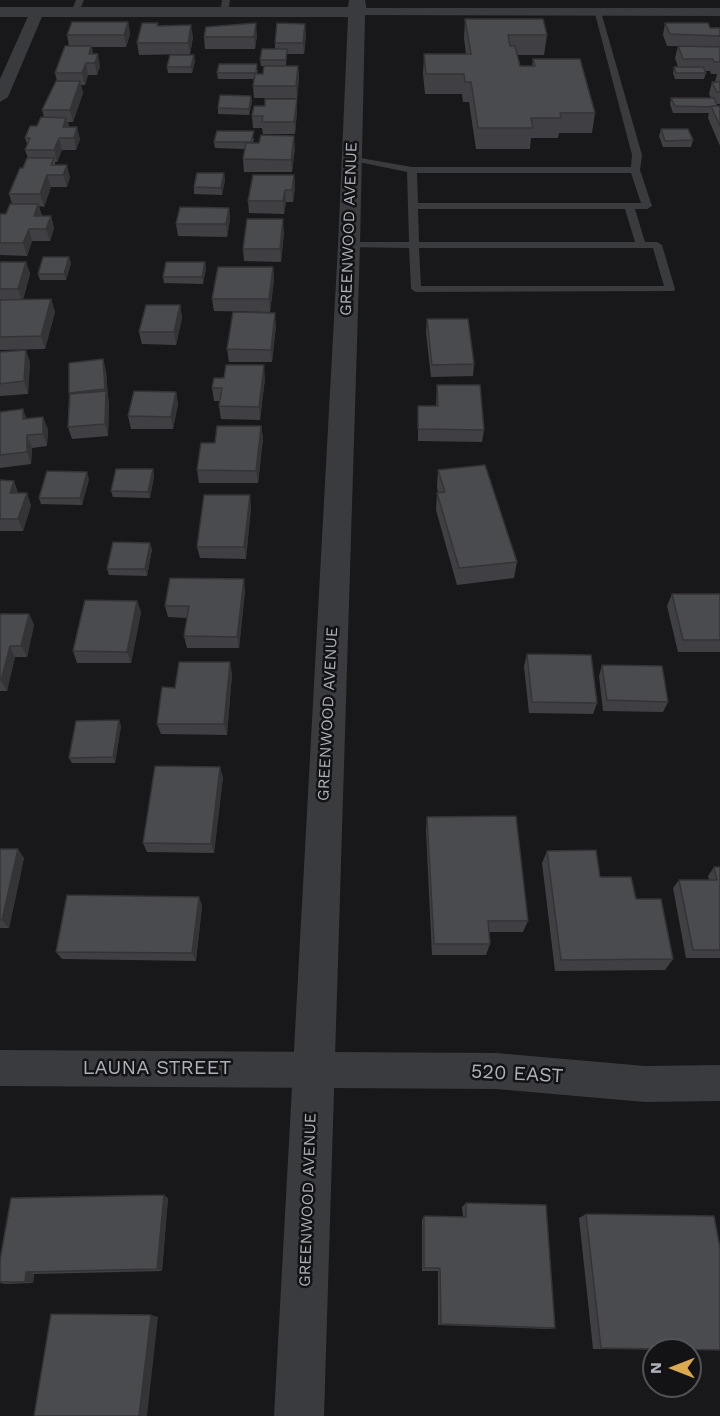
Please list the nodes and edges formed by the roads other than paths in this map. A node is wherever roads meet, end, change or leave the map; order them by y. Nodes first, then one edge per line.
1 (77, 6) edge
2 (225, 6) edge
3 (358, 6) edge
4 (441, 6) edge
5 (0, 12) edge
6 (37, 12) junction
7 (597, 12) junction
8 (720, 12) edge
9 (0, 97) edge
10 (352, 158) junction
11 (412, 170) junction
12 (635, 170) junction
13 (413, 206) junction
14 (629, 206) junction
15 (349, 245) junction
16 (414, 245) junction
17 (641, 245) junction
18 (0, 1068) edge
19 (314, 1069) junction
20 (720, 1083) edge
21 (299, 1416) edge

1 - 2 street
1 - 6 street
2 - 3 street
3 - 4 street
3 - 10 street, GREENWOOD AVENUE
4 - 7 street
5 - 6 street
6 - 9 street
7 - 8 street
7 - 12 lane
10 - 11 lane
10 - 15 street, GREENWOOD AVENUE
11 - 12 lane
11 - 13 lane
12 - 14 lane
13 - 14 lane
13 - 16 lane
14 - 17 lane
15 - 16 lane
15 - 19 street, GREENWOOD AVENUE
16 - 17 lane
16 - 17 lane
18 - 19 street, LAUNA STREET
19 - 20 street, 520 EAST
19 - 21 street, GREENWOOD AVENUE

